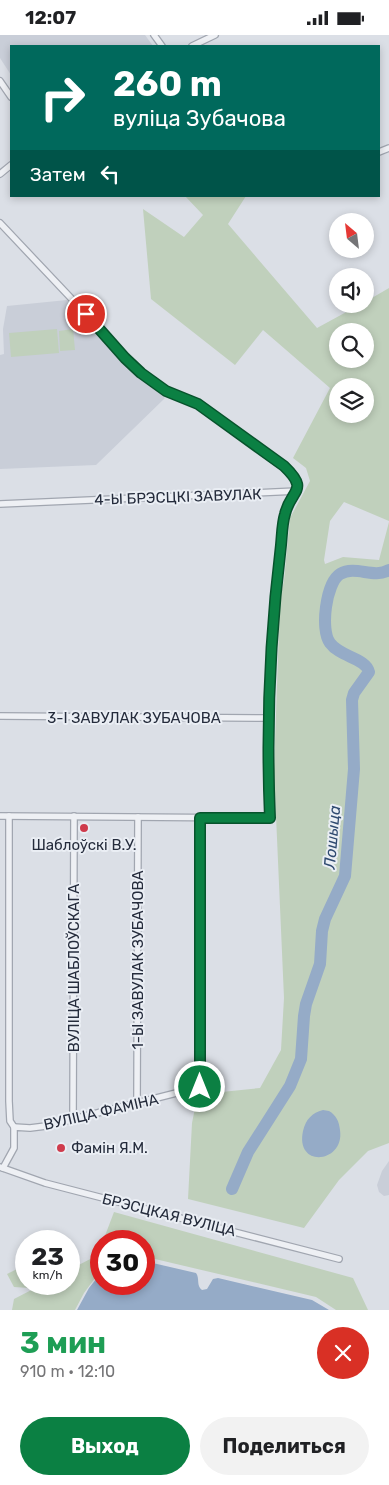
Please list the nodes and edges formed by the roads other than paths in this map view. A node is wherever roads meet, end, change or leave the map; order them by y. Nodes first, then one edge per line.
1 (215, 35) edge
2 (194, 45) edge
3 (0, 81) edge
4 (10, 96) edge
5 (0, 223) edge
6 (297, 491) junction
7 (0, 504) edge
8 (0, 717) edge
9 (268, 718) junction
10 (0, 816) edge
11 (8, 816) junction
12 (74, 816) junction
13 (138, 817) junction
14 (200, 818) junction
15 (137, 1104) junction
16 (73, 1119) junction
17 (14, 1127) junction
18 (2, 1167) edge
19 (339, 1259) dead end

1 - 2 street
3 - 4 street
5 - 6 street
6 - 7 street, 4-Ы БРЭСЦКІ ЗАВУЛАК
6 - 9 street
8 - 9 street, 3-І ЗАВУЛАК ЗУБАЧОВА
9 - 14 street
10 - 11 street
11 - 12 street
11 - 17 street
12 - 13 street
12 - 16 street, ВУЛІЦА ШАБЛОЎСКАГА
13 - 14 street
13 - 15 street, 1-Ы ЗАВУЛАК ЗУБАЧОВА
14 - 15 street, ВУЛІЦА ФАМІНА
15 - 16 street, ВУЛІЦА ФАМІНА
16 - 17 street, ВУЛІЦА ФАМІНА
17 - 18 street
18 - 19 street, БРЭСЦКАЯ ВУЛІЦА

